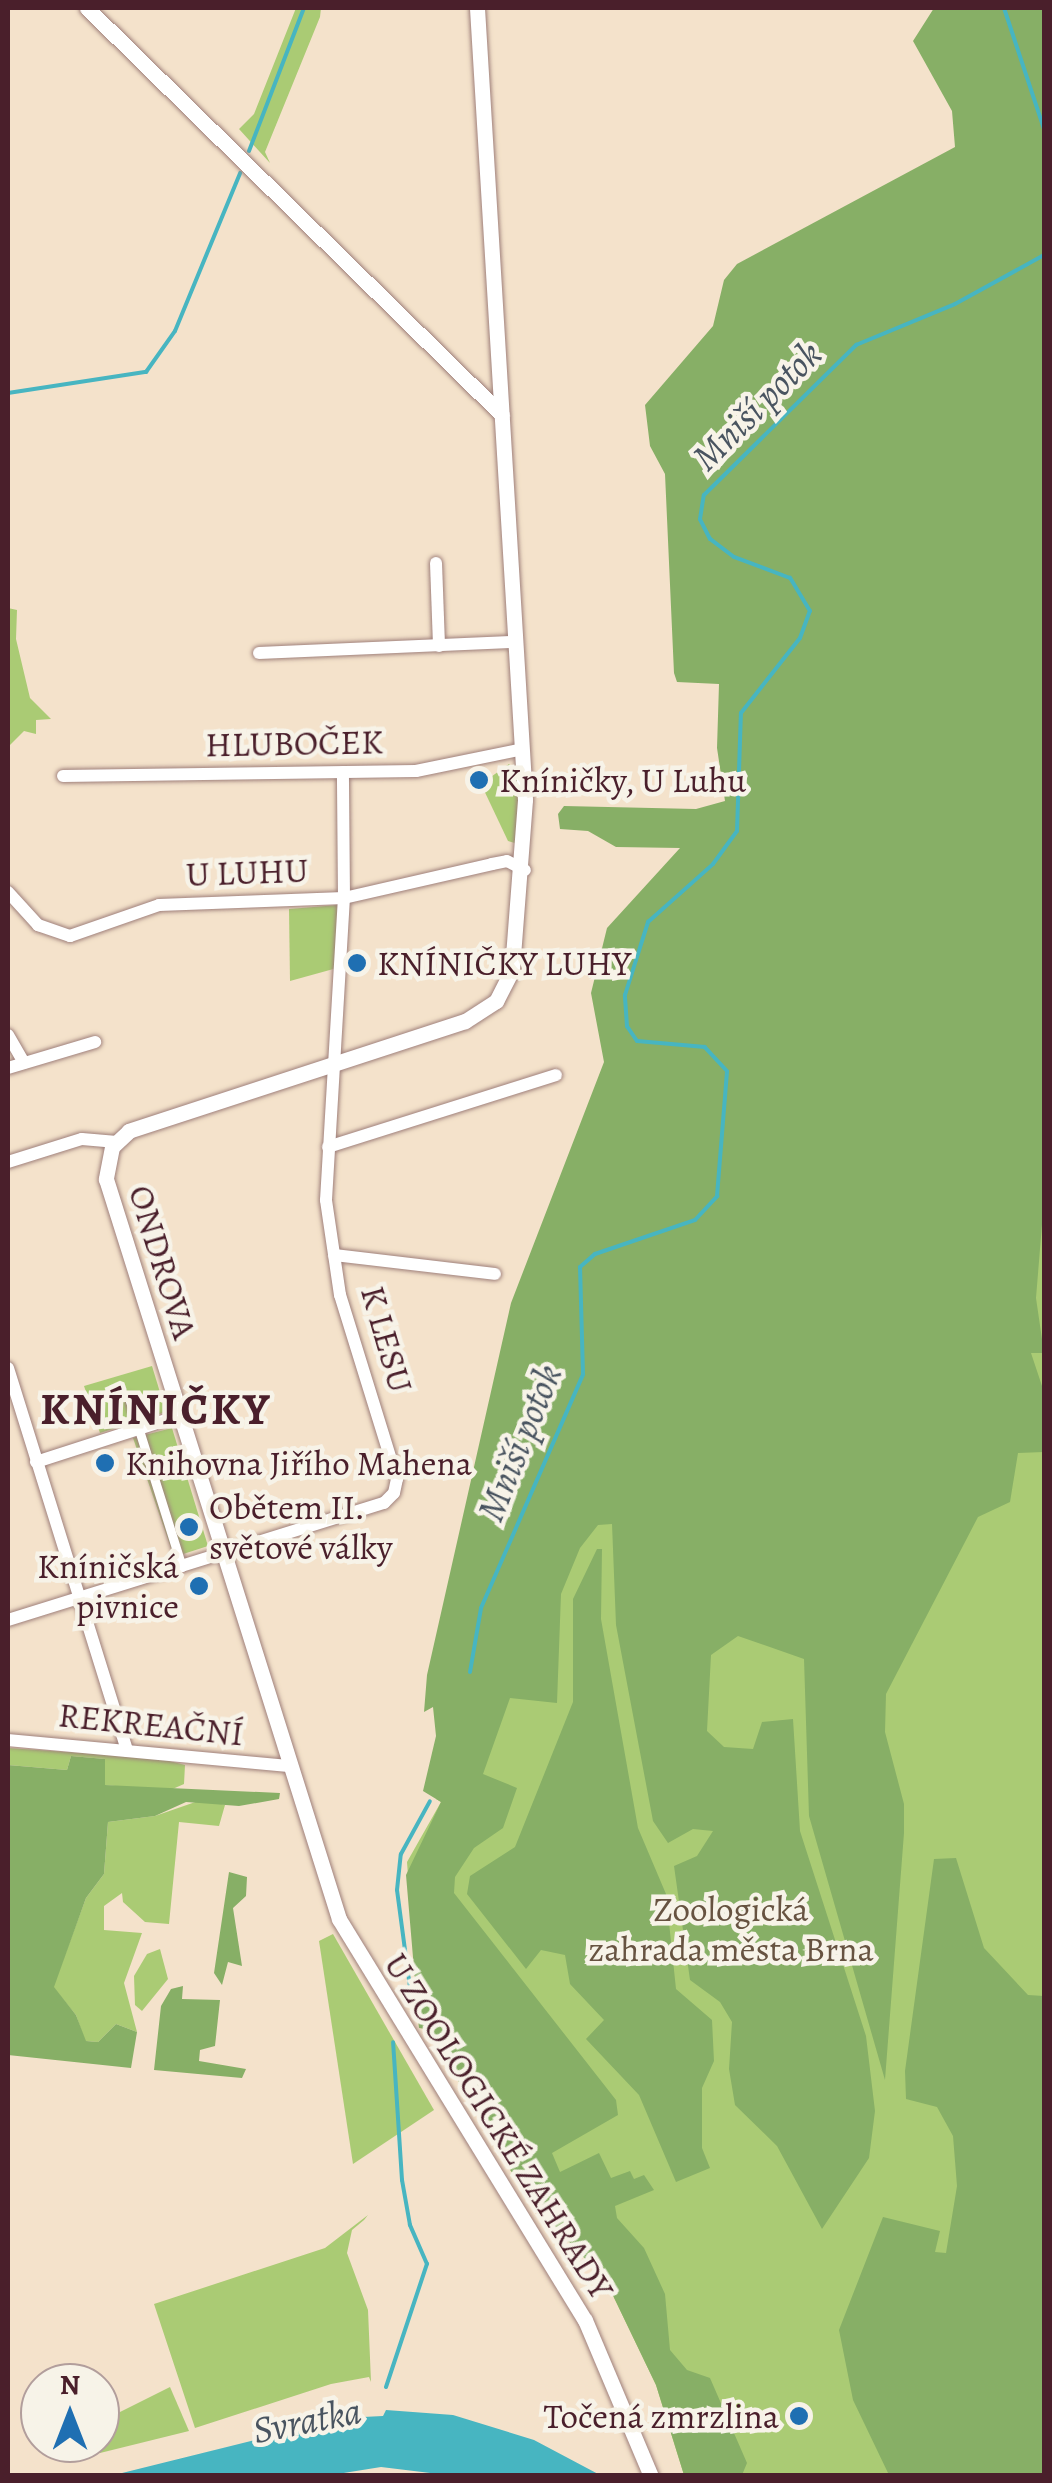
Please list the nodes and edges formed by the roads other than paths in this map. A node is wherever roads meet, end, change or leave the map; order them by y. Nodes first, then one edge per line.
1 (86, 8) edge
2 (477, 8) edge
3 (502, 415) junction
4 (436, 563) dead end
5 (516, 642) junction
6 (440, 646) junction
7 (259, 653) dead end
8 (523, 749) junction
9 (343, 772) junction
10 (63, 776) dead end
11 (525, 870) junction
12 (8, 892) edge
13 (344, 898) junction
14 (8, 1035) edge
15 (95, 1042) dead end
16 (24, 1063) junction
17 (332, 1064) junction
18 (8, 1068) edge
19 (556, 1075) dead end
20 (114, 1142) junction
21 (328, 1147) junction
22 (8, 1162) edge
23 (334, 1256) junction
24 (495, 1274) dead end
25 (8, 1368) edge
26 (130, 1398) dead end
27 (178, 1416) junction
28 (139, 1428) junction
29 (36, 1462) junction
30 (222, 1554) junction
31 (182, 1566) junction
32 (78, 1598) junction
33 (8, 1620) edge
34 (8, 1740) edge
35 (127, 1751) junction
36 (288, 1766) junction
37 (340, 1919) joint
38 (651, 2476) edge

1 - 3 street
2 - 3 street, ONDROVA
3 - 5 street, ONDROVA
4 - 6 street
5 - 6 street
5 - 8 street, ONDROVA
6 - 7 street
8 - 9 street, HLUBOČEK
8 - 11 street, ONDROVA
9 - 10 street, HLUBOČEK
9 - 13 street, K LESU
11 - 13 street, U LUHU
11 - 17 street, ONDROVA
12 - 13 street, U LUHU
13 - 17 street, K LESU
14 - 16 street
15 - 16 street
16 - 18 street
17 - 20 street, ONDROVA
17 - 21 street, K LESU
19 - 21 street
20 - 22 street
20 - 27 street, ONDROVA
21 - 23 street, K LESU
23 - 24 street, K LESU
23 - 30 street, K LESU
25 - 29 street
26 - 28 street
27 - 28 street
27 - 30 street, ONDROVA
28 - 29 street
28 - 31 street
29 - 32 street
30 - 31 street, K LESU
30 - 36 street, ONDROVA
31 - 32 street, K LESU
32 - 33 street, K LESU
32 - 35 street
34 - 35 street, REKREAČNÍ
35 - 36 street, REKREAČNÍ
36 - 37 street, ONDROVA
37 - 38 street, U ZOOLOGICKÉ ZAHRADY

